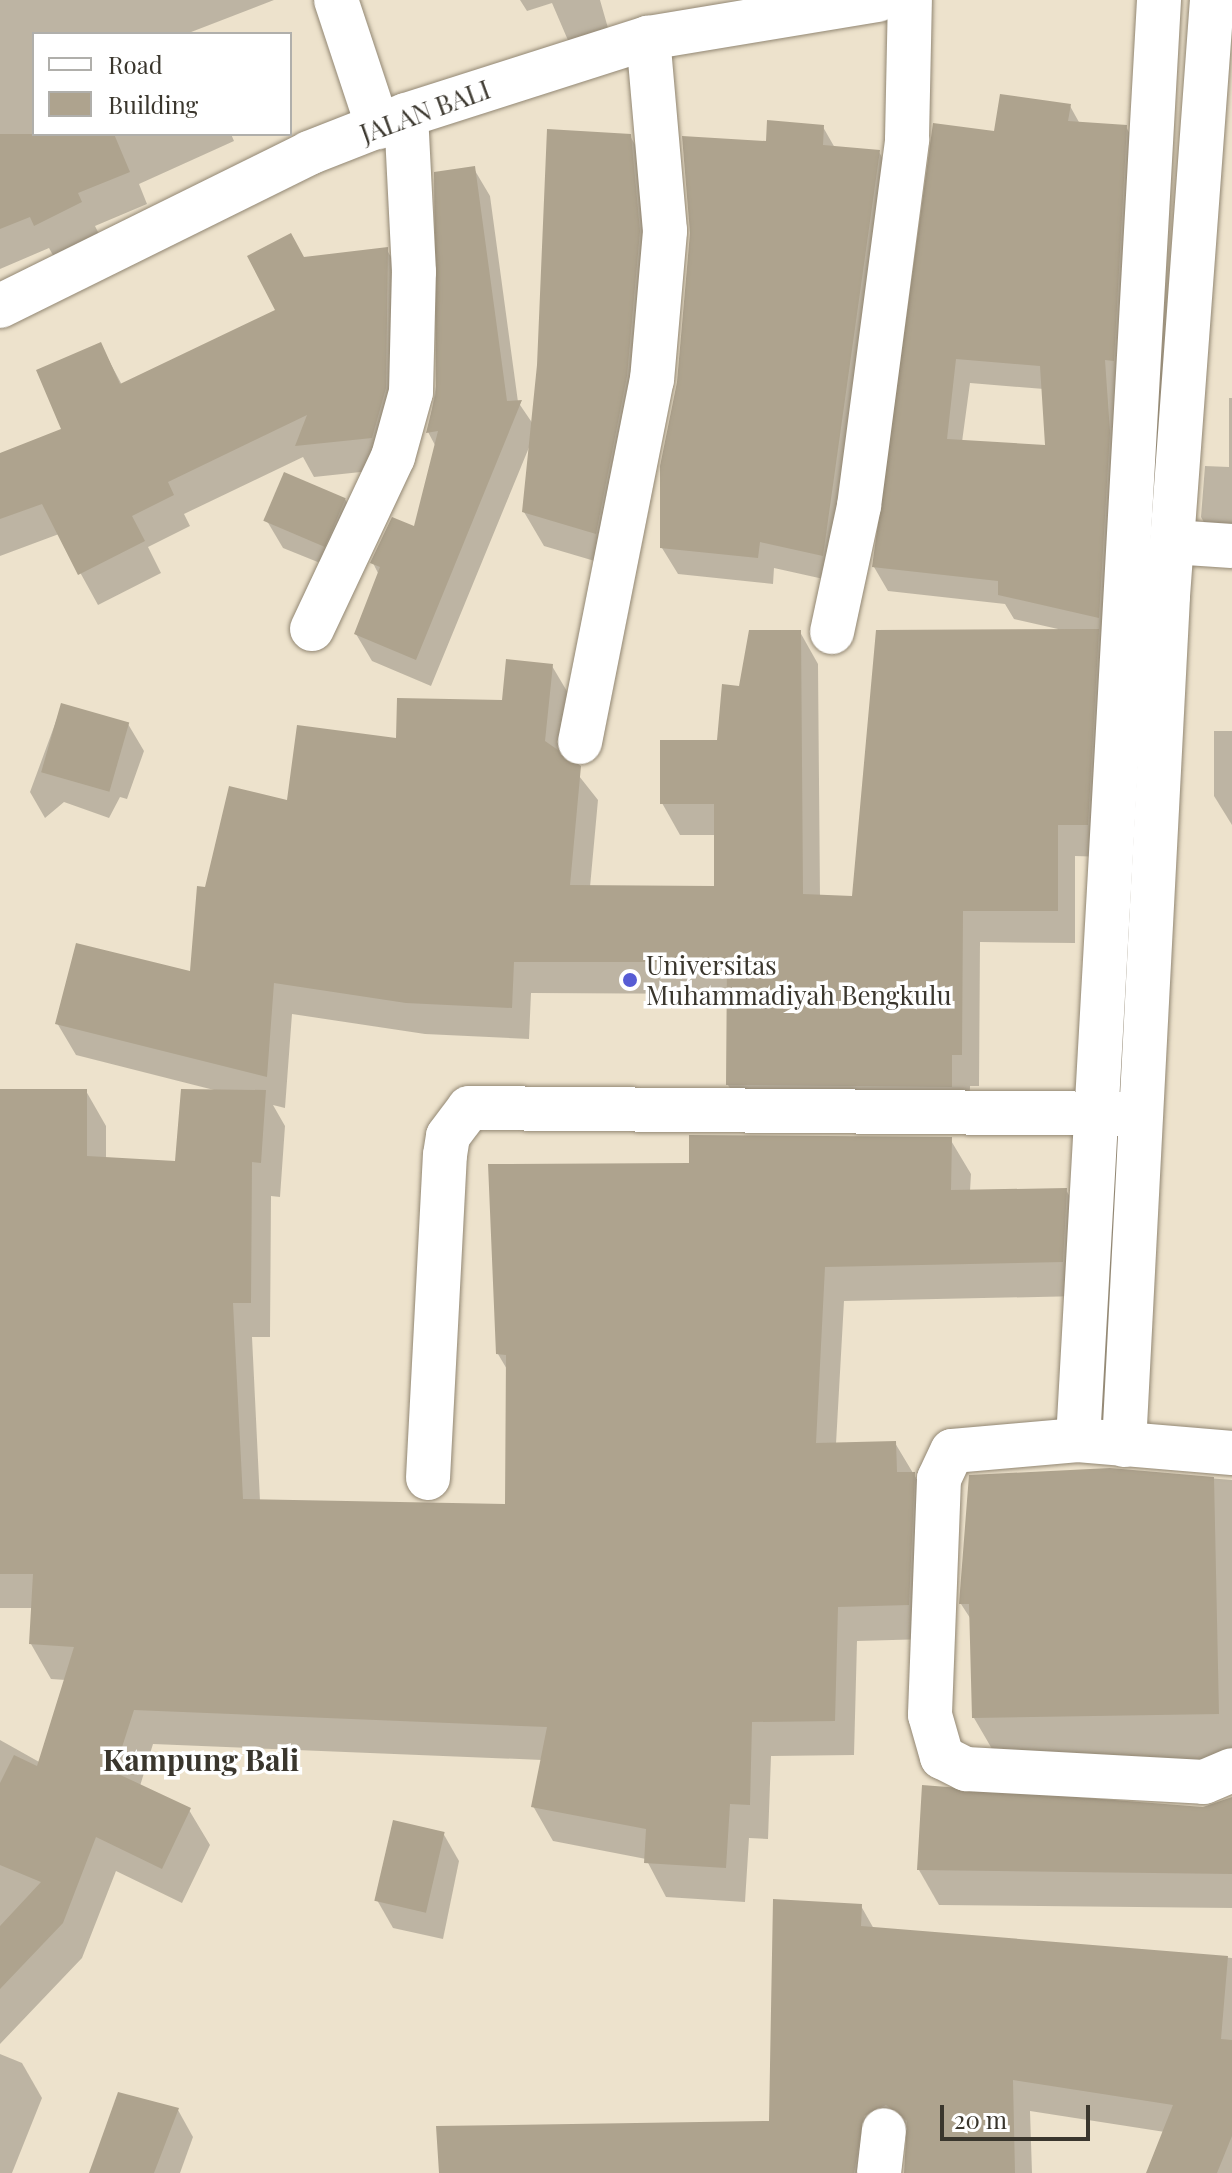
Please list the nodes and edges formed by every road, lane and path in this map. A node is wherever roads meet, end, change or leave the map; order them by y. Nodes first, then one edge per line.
1 (336, 0) edge
2 (878, 0) edge
3 (910, 0) edge
4 (1159, 0) edge
5 (1212, 0) edge
6 (692, 15) edge
7 (648, 38) junction
8 (392, 121) junction
9 (0, 306) edge
10 (1172, 542) junction
11 (1232, 546) edge
12 (312, 629) dead end
13 (832, 632) dead end
14 (580, 742) dead end
15 (1094, 1109) junction
16 (1142, 1116) junction
17 (1078, 1440) junction
18 (1124, 1445) junction
19 (1232, 1453) edge
20 (428, 1478) dead end
21 (1232, 1770) edge
22 (884, 2130) dead end
23 (879, 2173) edge

1 - 8 street
2 - 6 street, JALAN BALI
3 - 13 street
4 - 15 street
5 - 10 street
6 - 7 street, JALAN BALI
7 - 8 street, JALAN BALI
7 - 14 street
8 - 9 street, JALAN BALI
8 - 12 street
10 - 11 street
10 - 16 street
15 - 16 street
15 - 17 street
15 - 20 street
16 - 18 street
17 - 18 street
17 - 21 street
18 - 19 street
22 - 23 street

